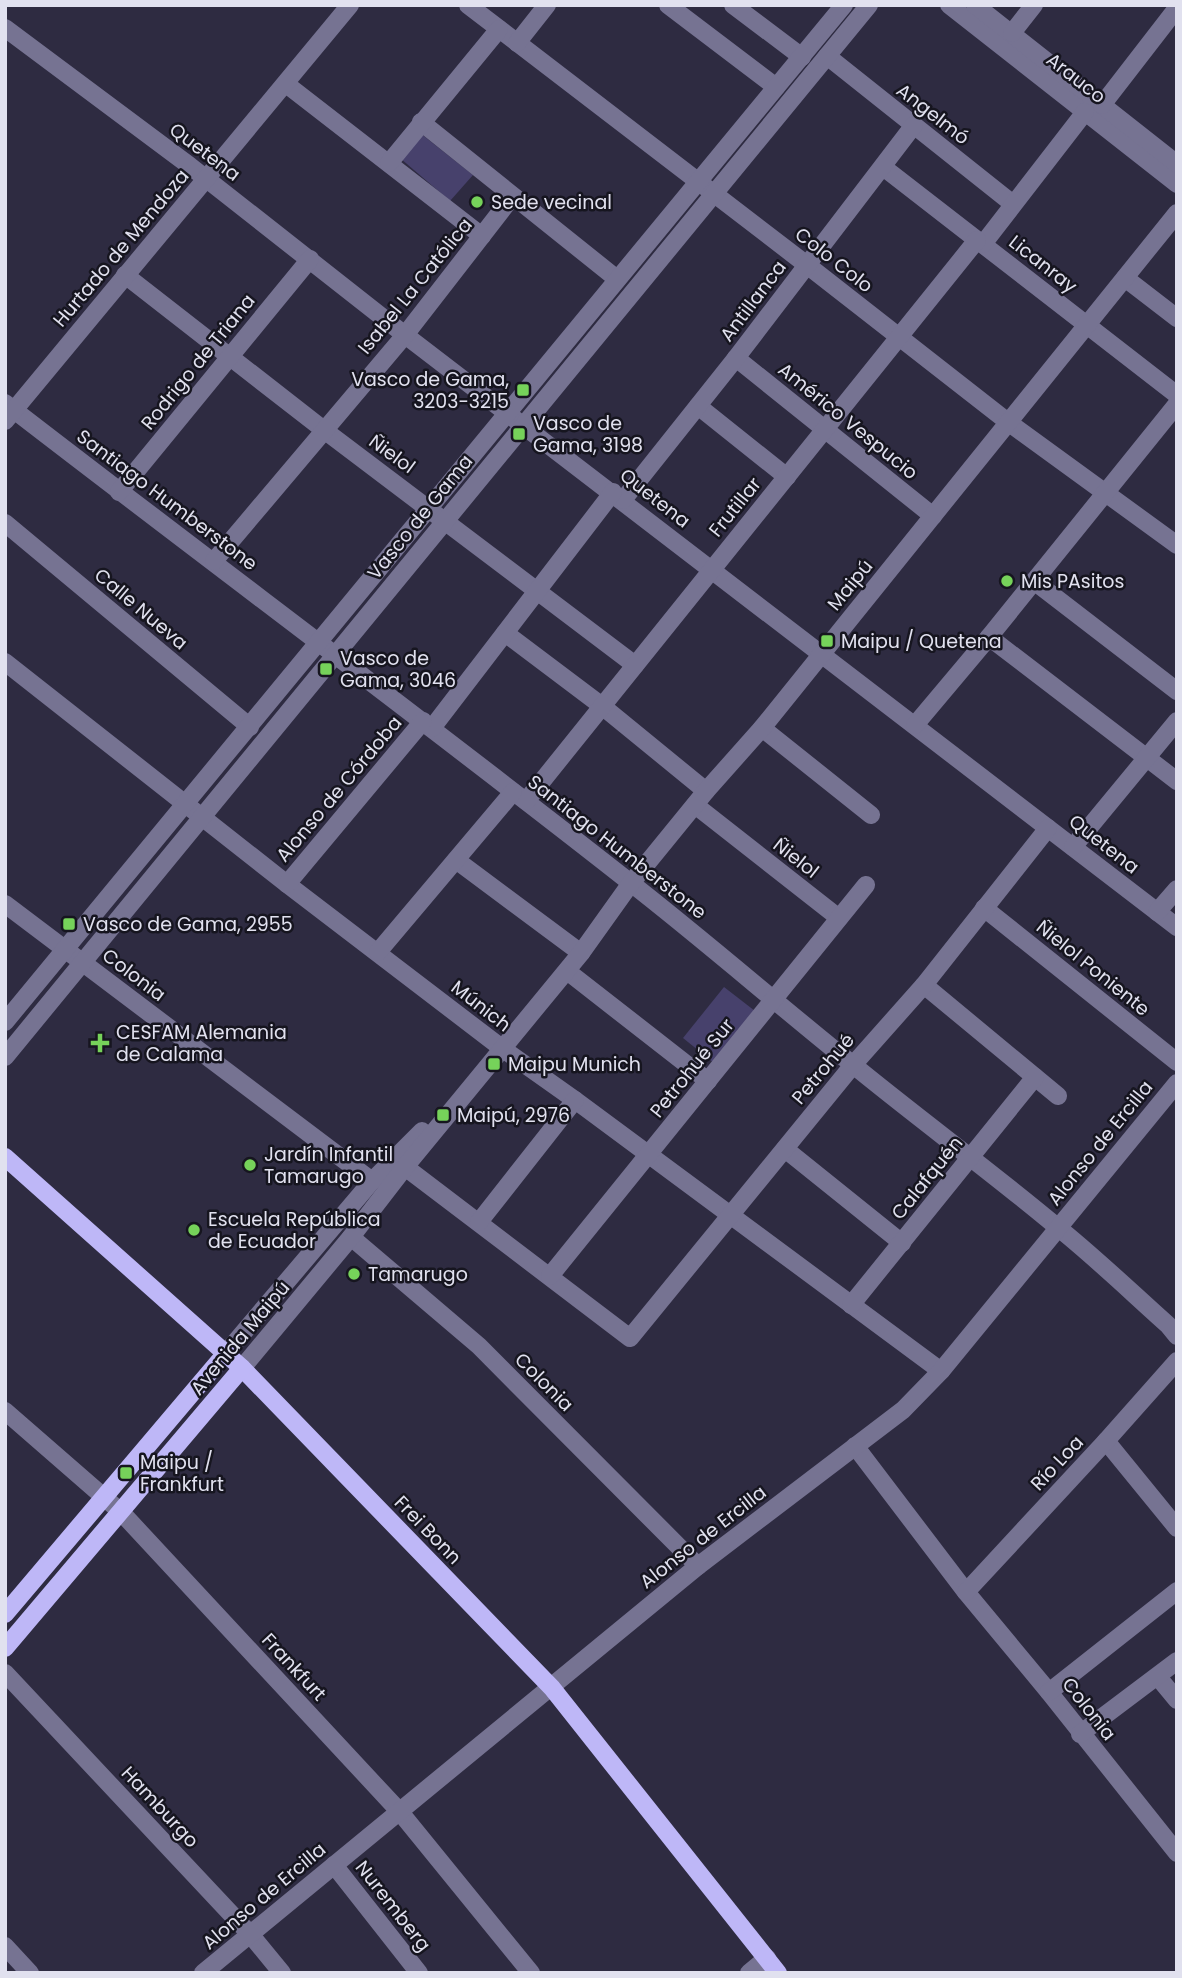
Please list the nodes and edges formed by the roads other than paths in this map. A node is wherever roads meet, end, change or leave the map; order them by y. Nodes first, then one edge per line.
1 (350, 5) edge
2 (468, 5) edge
3 (547, 5) edge
4 (668, 5) edge
5 (733, 5) edge
6 (844, 5) edge
7 (869, 5) edge
8 (949, 5) edge
9 (975, 5) edge
10 (1034, 5) edge
11 (1177, 8) edge
12 (5, 27) edge
13 (499, 29) junction
14 (1012, 33) junction
15 (517, 43) junction
16 (827, 56) junction
17 (802, 57) junction
18 (286, 85) junction
19 (776, 87) junction
20 (1093, 108) junction
21 (421, 122) junction
22 (914, 125) junction
23 (388, 163) junction
24 (1177, 164) edge
25 (883, 167) junction
26 (207, 179) junction
27 (699, 182) junction
28 (1177, 184) edge
29 (714, 195) junction
30 (512, 197) junction
31 (1013, 204) junction
32 (1177, 213) edge
33 (482, 236) junction
34 (980, 242) junction
35 (310, 258) junction
36 (807, 265) junction
37 (125, 275) junction
38 (1125, 278) junction
39 (617, 279) junction
40 (1177, 318) edge
41 (1087, 325) junction
42 (405, 335) junction
43 (898, 338) junction
44 (231, 356) junction
45 (736, 358) junction
46 (1177, 395) edge
47 (1177, 404) edge
48 (698, 405) junction
49 (8, 411) edge
50 (508, 411) junction
51 (1008, 422) junction
52 (525, 424) junction
53 (825, 429) junction
54 (324, 430) junction
55 (787, 477) junction
56 (118, 492) junction
57 (1105, 492) junction
58 (618, 496) junction
59 (430, 508) junction
60 (933, 516) junction
61 (445, 520) junction
62 (5, 523) edge
63 (1177, 545) edge
64 (214, 561) junction
65 (712, 569) junction
66 (1034, 580) junction
67 (538, 591) junction
68 (505, 633) junction
69 (989, 637) junction
70 (317, 642) junction
71 (822, 653) junction
72 (335, 656) junction
73 (5, 662) edge
74 (635, 665) junction
75 (1177, 691) edge
76 (602, 706) junction
77 (1177, 721) edge
78 (427, 725) junction
79 (915, 725) junction
80 (250, 727) junction
81 (762, 728) junction
82 (1147, 758) junction
83 (1177, 781) edge
84 (520, 797) junction
85 (701, 798) junction
86 (186, 804) junction
87 (871, 815) dead end
88 (201, 817) junction
89 (1048, 828) junction
90 (1073, 848) junction
91 (456, 860) junction
92 (631, 883) junction
93 (287, 884) junction
94 (866, 885) dead end
95 (1177, 889) edge
96 (5, 904) edge
97 (984, 908) junction
98 (1157, 912) junction
99 (839, 918) junction
100 (1177, 927) edge
101 (66, 950) junction
102 (378, 951) junction
103 (581, 953) junction
104 (82, 962) junction
105 (567, 971) junction
106 (924, 985) junction
107 (774, 1000) junction
108 (5, 1023) edge
109 (503, 1049) junction
110 (5, 1057) edge
111 (1177, 1062) edge
112 (853, 1065) junction
113 (1035, 1077) junction
114 (708, 1082) junction
115 (1177, 1083) edge
116 (1058, 1096) dead end
117 (575, 1100) junction
118 (785, 1149) junction
119 (648, 1156) junction
120 (5, 1157) edge
121 (970, 1158) junction
122 (405, 1167) junction
123 (372, 1181) junction
124 (730, 1216) junction
125 (479, 1222) junction
126 (1058, 1227) junction
127 (351, 1237) junction
128 (902, 1243) junction
129 (550, 1276) junction
130 (851, 1305) junction
131 (1177, 1336) edge
132 (226, 1353) junction
133 (1177, 1361) edge
134 (242, 1368) junction
135 (941, 1371) junction
136 (5, 1411) edge
137 (1106, 1441) junction
138 (855, 1446) junction
139 (104, 1496) junction
140 (121, 1512) junction
141 (1177, 1528) edge
142 (698, 1566) junction
143 (1177, 1591) edge
144 (966, 1592) junction
145 (5, 1614) edge
146 (5, 1648) edge
147 (1177, 1661) edge
148 (5, 1673) edge
149 (1158, 1677) junction
150 (552, 1688) junction
151 (1049, 1692) junction
152 (1177, 1700) edge
153 (1080, 1734) junction
154 (400, 1812) junction
155 (1177, 1853) edge
156 (334, 1865) junction
157 (250, 1934) junction
158 (5, 1946) edge
159 (772, 1966) edge
160 (30, 1973) edge
161 (203, 1973) edge
162 (282, 1973) edge
163 (419, 1973) edge
164 (531, 1973) edge
165 (749, 1973) edge

1 - 18 street, Hurtado de Mendoza
2 - 13 street, Colo Colo
3 - 15 street
4 - 19 street
5 - 17 street
6 - 17 street, Vasco de Gama
7 - 16 street, Vasco de Gama
8 - 20 street, Arauco
9 - 14 street, Arauco
10 - 14 street
11 - 20 street, Frutillar
12 - 26 street, Quetena
13 - 15 street, Colo Colo
13 - 21 street
14 - 20 street, Arauco
15 - 27 street, Colo Colo
16 - 22 street, Angelmó
16 - 29 street, Vasco de Gama
17 - 19 street, Vasco de Gama
18 - 23 street
18 - 26 street, Hurtado de Mendoza
19 - 27 street, Vasco de Gama
20 - 24 street, Arauco
20 - 28 street, Arauco
20 - 31 street, Frutillar
21 - 23 street
21 - 30 street
22 - 25 street, Antillanca
22 - 31 street, Angelmó
23 - 33 street
25 - 34 street, Licanray
25 - 36 street, Antillanca
26 - 35 street, Quetena
26 - 37 street, Hurtado de Mendoza
27 - 29 street, Colo Colo
27 - 39 street, Vasco de Gama
29 - 36 street, Colo Colo
29 - 52 street, Vasco de Gama
30 - 33 street, Isabel La Católica
30 - 39 street
31 - 34 street, Frutillar
32 - 38 street, Maipú
33 - 42 street, Isabel La Católica
34 - 41 street, Licanray
34 - 43 street, Frutillar
35 - 42 street, Quetena
35 - 44 street, Rodrigo de Triana
36 - 43 street, Colo Colo
36 - 45 street, Antillanca
37 - 44 street, Ñielol
37 - 49 street, Hurtado de Mendoza
38 - 40 street
38 - 41 street, Maipú
39 - 50 street, Vasco de Gama
41 - 46 street, Licanray
41 - 51 street, Maipú
42 - 50 street, Quetena
42 - 54 street, Isabel La Católica
43 - 51 street, Colo Colo
43 - 53 street, Frutillar
44 - 54 street, Ñielol
44 - 56 street, Rodrigo de Triana
45 - 48 street, Antillanca
45 - 53 street, Américo Vespucio
47 - 57 street
48 - 55 street
48 - 58 street, Antillanca
49 - 56 street, Santiago Humberstone
50 - 52 street, Quetena
50 - 59 street, Vasco de Gama
51 - 57 street, Colo Colo
51 - 60 street, Maipú
52 - 58 street, Quetena
52 - 61 street, Vasco de Gama
53 - 55 street, Frutillar
53 - 60 street, Américo Vespucio
54 - 59 street, Ñielol
54 - 64 street, Isabel La Católica
55 - 65 street, Frutillar
56 - 64 street, Santiago Humberstone
57 - 63 street, Colo Colo
57 - 66 street
58 - 65 street, Quetena
58 - 67 street, Antillanca
59 - 61 street, Ñielol
59 - 70 street, Vasco de Gama
60 - 71 street, Maipú
61 - 67 street, Ñielol
61 - 72 street, Vasco de Gama
62 - 80 street, Calle Nueva
64 - 70 street, Santiago Humberstone
65 - 71 street, Quetena
65 - 74 street, Frutillar
66 - 69 street
66 - 75 street
67 - 68 street, Antillanca
67 - 74 street, Ñielol
68 - 76 street, Ñielol
68 - 78 street, Antillanca
69 - 79 street
69 - 82 street
70 - 72 street, Santiago Humberstone
70 - 80 street, Vasco de Gama
71 - 79 street, Quetena
71 - 81 street, Maipú
72 - 78 street, Santiago Humberstone
72 - 88 street, Vasco de Gama
73 - 86 street, Múnich
74 - 76 street, Frutillar
76 - 84 street, Frutillar
76 - 85 street, Ñielol
77 - 82 street
78 - 84 street, Santiago Humberstone
78 - 93 street, Alonso de Córdoba
79 - 89 street, Quetena
80 - 86 street, Vasco de Gama
81 - 85 street, Maipú
81 - 87 street
82 - 83 street
82 - 90 street
84 - 91 street, Frutillar
84 - 92 street, Santiago Humberstone
85 - 92 street, Maipú
85 - 99 street, Ñielol
86 - 88 street, Múnich
86 - 101 street, Vasco de Gama
88 - 93 street, Múnich
88 - 104 street, Vasco de Gama
89 - 90 street, Quetena
89 - 97 street, Petrohué
90 - 98 street, Quetena
91 - 102 street, Frutillar
91 - 103 street
92 - 103 street, Maipú
92 - 107 street, Santiago Humberstone
93 - 102 street, Múnich
94 - 99 street, Petrohué Sur
95 - 98 street
96 - 101 street, Colonia
97 - 106 street, Petrohué
97 - 111 street, Ñielol Poniente
98 - 100 street, Quetena
99 - 107 street, Petrohué Sur
101 - 104 street, Colonia
101 - 108 street, Vasco de Gama
102 - 109 street, Múnich
103 - 105 street, Maipú
104 - 110 street, Vasco de Gama
104 - 123 street, Colonia
105 - 109 street, Maipú
105 - 114 street
106 - 112 street, Petrohué
106 - 113 street
107 - 112 street, Santiago Humberstone
107 - 114 street, Petrohué Sur
109 - 117 street, Múnich
109 - 122 street, Avenida Maipú
109 - 123 street, Avenida Maipú
112 - 118 street, Petrohué
112 - 121 street, Santiago Humberstone
113 - 116 street
113 - 121 street, Calafquén
114 - 119 street, Petrohué Sur
115 - 126 street, Alonso de Ercilla
117 - 119 street, Múnich
117 - 125 street
118 - 124 street, Petrohué
118 - 128 street
119 - 124 street, Múnich
119 - 129 street, Petrohué Sur
120 - 132 main road, Frei Bonn
121 - 126 street, Santiago Humberstone
121 - 128 street, Calafquén
122 - 125 street
122 - 127 street, Avenida Maipú
123 - 132 street, Avenida Maipú
124 - 129 street, Petrohué
124 - 130 street, Múnich
125 - 129 street
126 - 131 street, Santiago Humberstone
126 - 135 street, Alonso de Ercilla
127 - 134 street, Avenida Maipú
127 - 142 street, Colonia
128 - 130 street, Calafquén
130 - 135 street, Múnich
132 - 134 main road, Frei Bonn
132 - 139 main road, Avenida Maipú
133 - 137 street, Río Loa
134 - 140 main road, Avenida Maipú
134 - 150 main road, Frei Bonn
135 - 138 street, Alonso de Ercilla
136 - 139 street, Frankfurt
137 - 141 street
137 - 144 street, Río Loa
138 - 142 street, Alonso de Ercilla
138 - 144 street, Colonia
139 - 140 street, Frankfurt
139 - 145 main road, Avenida Maipú
140 - 146 main road, Avenida Maipú
140 - 154 street, Frankfurt
142 - 150 street, Alonso de Ercilla
143 - 151 street
144 - 151 street, Colonia
147 - 149 street
148 - 157 street, Hamburgo
149 - 152 street
149 - 153 street
150 - 154 street, Alonso de Ercilla
150 - 159 main road, Frei Bonn
151 - 153 street, Colonia
153 - 155 street, Colonia
154 - 156 street, Alonso de Ercilla
154 - 164 street, Frankfurt
156 - 157 street, Alonso de Ercilla
156 - 163 street, Nuremberg
157 - 161 street, Alonso de Ercilla
157 - 162 street, Hamburgo
158 - 160 street
159 - 165 street

